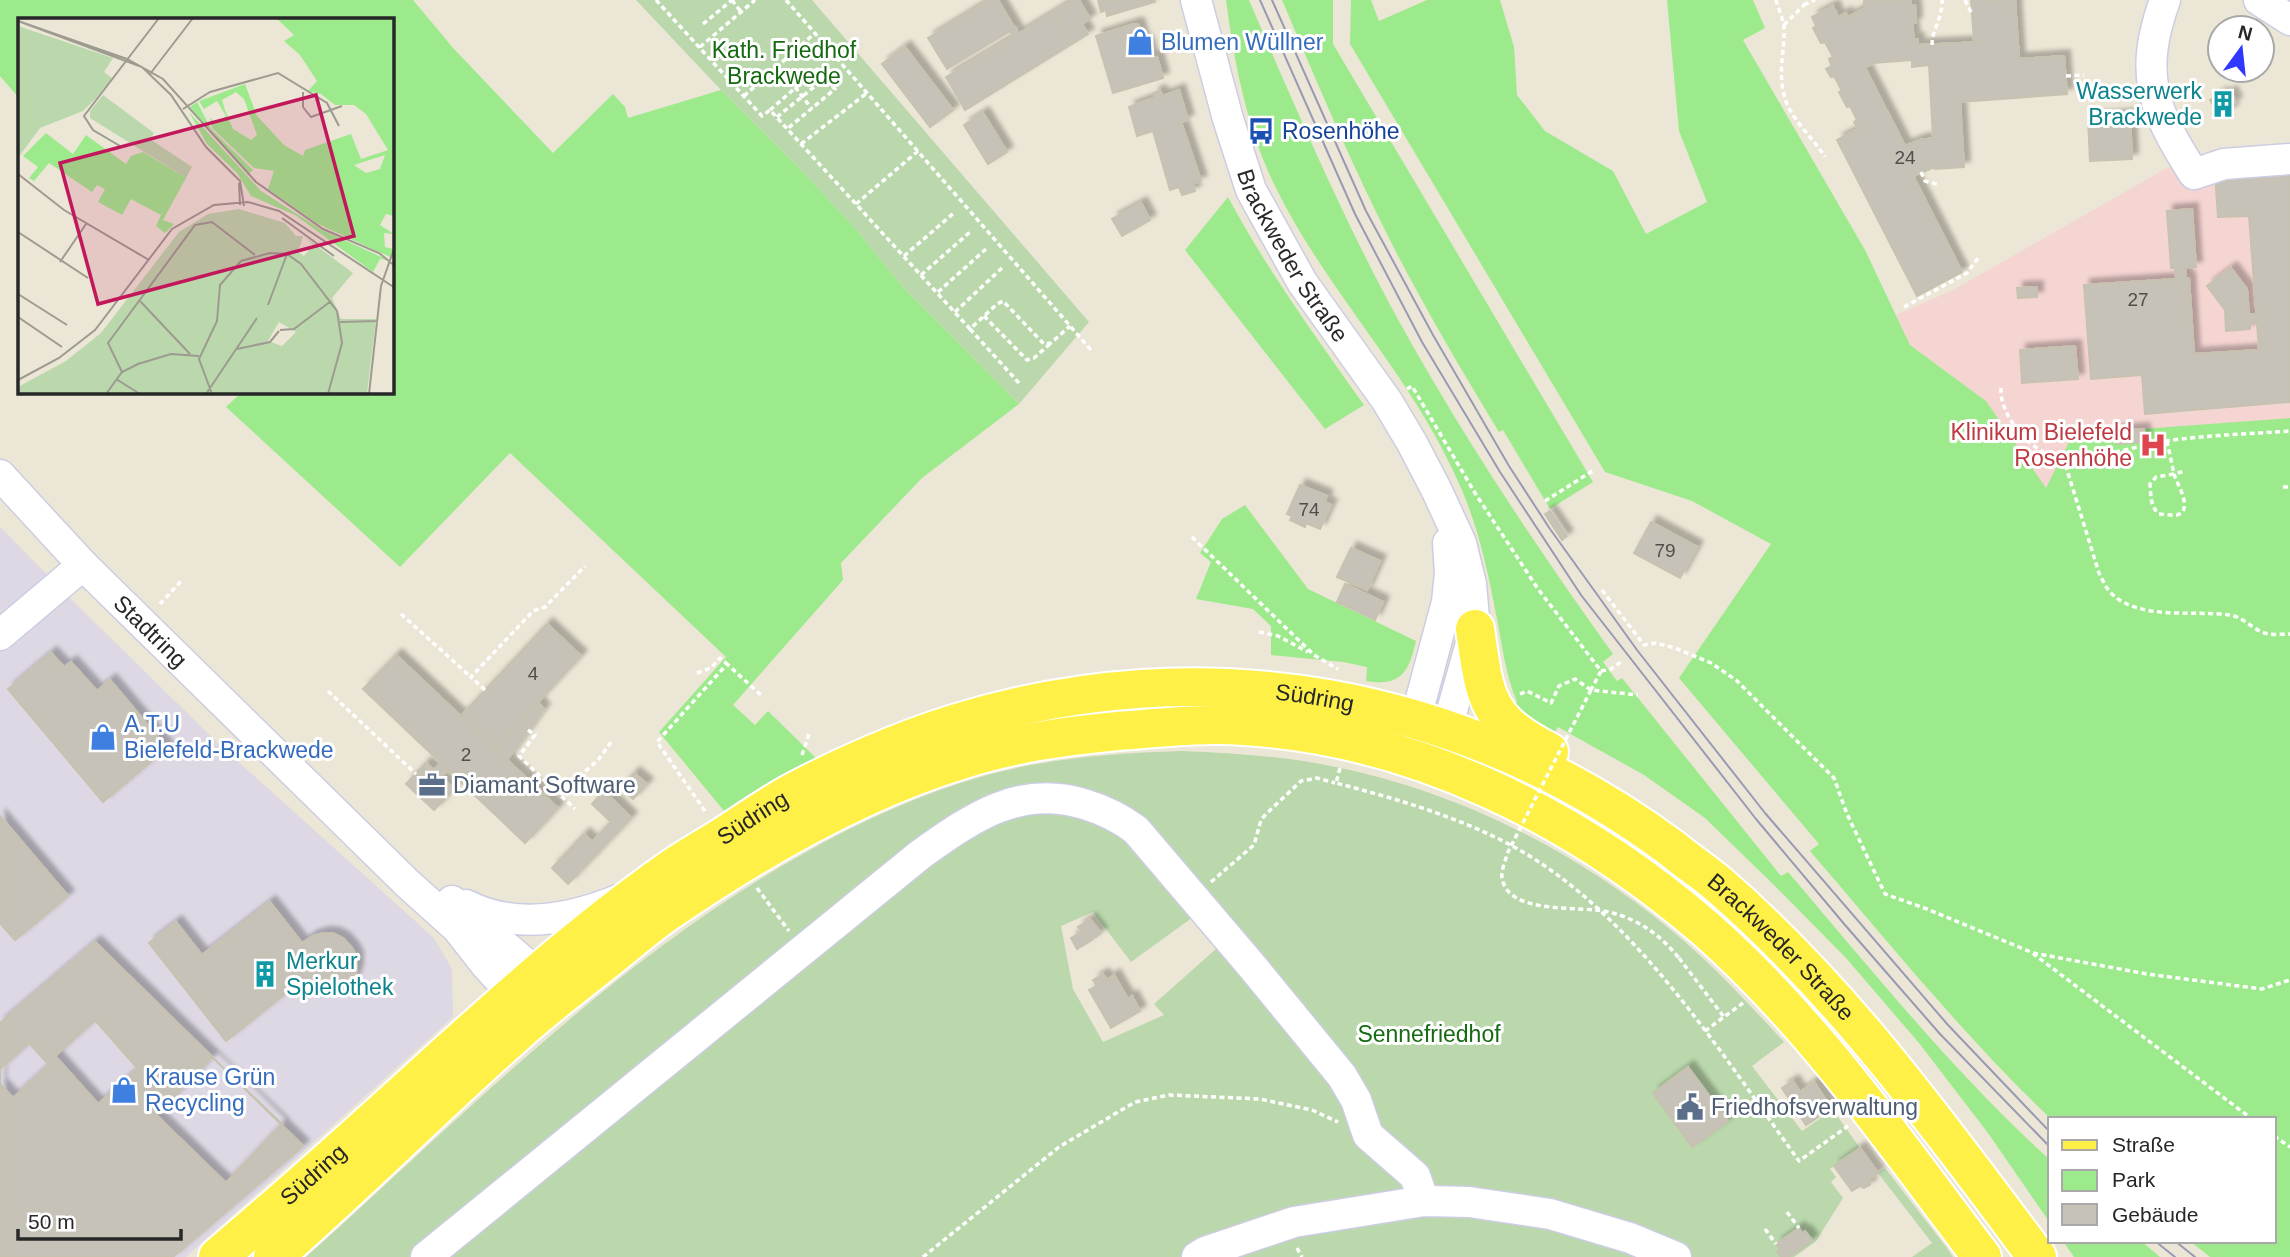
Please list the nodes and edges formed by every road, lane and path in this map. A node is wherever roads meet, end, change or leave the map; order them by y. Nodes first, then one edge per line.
1 (656, 0) edge
2 (732, 0) edge
3 (755, 0) edge
4 (786, 0) edge
5 (1196, 0) edge
6 (1776, 0) edge
7 (1815, 0) edge
8 (1942, 0) edge
9 (1965, 0) edge
10 (2165, 0) edge
11 (2259, 0) edge
12 (1805, 2) edge
13 (741, 12) junction
14 (1972, 14) dead end
15 (2290, 20) edge
16 (703, 24) dead end
17 (1784, 25) junction
18 (815, 33) junction
19 (1932, 45) dead end
20 (700, 47) junction
21 (2084, 75) dead end
22 (2066, 76) dead end
23 (825, 78) junction
24 (795, 87) junction
25 (867, 93) junction
26 (744, 96) junction
27 (802, 97) junction
28 (812, 109) junction
29 (769, 110) junction
30 (776, 117) junction
31 (787, 129) junction
32 (801, 144) junction
33 (918, 151) junction
34 (1825, 157) dead end
35 (2290, 159) edge
36 (1921, 172) dead end
37 (1940, 185) dead end
38 (856, 204) junction
39 (955, 212) dead end
40 (971, 232) dead end
41 (986, 249) dead end
42 (904, 256) junction
43 (1978, 258) dead end
44 (1002, 268) dead end
45 (921, 275) junction
46 (937, 293) junction
47 (1904, 307) dead end
48 (955, 312) junction
49 (984, 316) junction
50 (1070, 326) junction
51 (970, 328) junction
52 (1051, 343) junction
53 (1091, 350) dead end
54 (1019, 383) dead end
55 (2001, 388) dead end
56 (1402, 392) dead end
57 (2290, 431) edge
58 (2167, 441) junction
59 (2063, 457) junction
60 (1594, 470) dead end
61 (2185, 471) dead end
62 (2174, 474) junction
63 (0, 475) edge
64 (2283, 487) dead end
65 (2290, 487) edge
66 (1436, 489) junction
67 (1545, 501) dead end
68 (1192, 537) dead end
69 (83, 565) junction
70 (585, 566) dead end
71 (183, 579) dead end
72 (1602, 590) dead end
73 (401, 614) dead end
74 (142, 624) junction
75 (1475, 629) junction
76 (1259, 632) dead end
77 (2290, 634) edge
78 (0, 635) edge
79 (1314, 655) junction
80 (1620, 662) dead end
81 (727, 664) junction
82 (1350, 671) dead end
83 (1601, 671) junction
84 (697, 673) dead end
85 (471, 677) junction
86 (485, 690) dead end
87 (1591, 690) junction
88 (328, 691) dead end
89 (1638, 695) dead end
90 (762, 696) dead end
91 (1513, 697) dead end
92 (1432, 724) junction
93 (528, 730) dead end
94 (612, 741) dead end
95 (1421, 762) junction
96 (1340, 766) dead end
97 (416, 774) dead end
98 (304, 782) junction
99 (1336, 783) junction
100 (559, 794) junction
101 (575, 809) dead end
102 (705, 811) dead end
103 (667, 872) junction
104 (1716, 882) junction
105 (757, 888) dead end
106 (444, 894) junction
107 (1193, 897) junction
108 (803, 950) junction
109 (2031, 952) junction
110 (2290, 980) edge
111 (536, 996) junction
112 (1749, 998) dead end
113 (1724, 1017) junction
114 (1705, 1031) junction
115 (2249, 1117) edge
116 (1853, 1122) dead end
117 (1368, 1135) junction
118 (1424, 1200) junction
119 (1787, 1212) dead end
120 (1798, 1228) dead end
121 (1765, 1229) dead end
122 (1776, 1244) dead end
123 (218, 1257) edge
124 (273, 1257) edge
125 (426, 1257) edge
126 (923, 1257) edge
127 (1197, 1257) edge
128 (1676, 1257) edge
129 (1982, 1257) edge
130 (2037, 1257) edge

1 - 20 path
2 - 13 path
2 - 16 path
3 - 13 path
4 - 18 path
5 - 66 street, Brackweder Straße
6 - 17 path
7 - 12 path
8 - 19 path
9 - 14 path
10 - 35 street
11 - 15 street
12 - 17 path
13 - 20 path
17 - 34 path
18 - 25 path
18 - 26 path
20 - 26 path
21 - 22 path
23 - 24 path
23 - 27 path
23 - 28 path
24 - 27 path
24 - 29 path
25 - 32 path
25 - 33 path
26 - 29 path
27 - 28 path
27 - 30 path
28 - 31 path
29 - 30 path
30 - 31 path
31 - 32 path
32 - 38 path
33 - 38 path
33 - 50 path
36 - 37 path
38 - 42 path
39 - 42 path
40 - 45 path
41 - 46 path
42 - 45 path
43 - 47 path
44 - 48 path
45 - 46 path
46 - 48 path
48 - 51 path
49 - 51 path
49 - 52 path
49 - 52 path
50 - 52 path
50 - 53 path
51 - 54 path
55 - 59 path
56 - 83 path
57 - 58 path
58 - 59 path
58 - 62 path
59 - 77 path
60 - 67 path
61 - 62 path
62 - 62 path
63 - 69 street, Stadtring
64 - 65 path
66 - 75 street, Brackweder Straße
66 - 92 street, Brackweder Straße
68 - 79 path
69 - 74 street, Stadtring
69 - 78 street
70 - 85 path
71 - 74 path
72 - 109 path
73 - 85 path
74 - 98 street, Stadtring
75 - 92 street, Brackweder Straße
75 - 104 main road
76 - 79 path
79 - 82 path
80 - 83 path
81 - 84 path
81 - 90 path
81 - 102 path
83 - 87 path
85 - 86 path
87 - 89 path
87 - 91 path
87 - 113 path, bridge
88 - 97 path
92 - 95 street, Brackweder Straße
92 - 103 main road, Südring
92 - 104 main road, Brackweder Straße
93 - 100 path
94 - 100 path
95 - 111 main road, Südring
95 - 129 main road, Brackweder Straße
96 - 99 path
98 - 106 street, Stadtring
98 - 111 street, Stadtring
99 - 107 path
99 - 114 path
100 - 101 path
103 - 106 street
103 - 111 main road, Südring
104 - 130 main road, Brackweder Straße
105 - 108 path
106 - 111 street, Stadtring
107 - 108 street
107 - 117 street
108 - 125 street
109 - 110 path
109 - 115 path
111 - 123 main road, Südring
111 - 124 main road, Südring
112 - 113 path
113 - 114 path
114 - 116 path
117 - 118 street
117 - 126 path
118 - 127 street
118 - 128 street
119 - 120 path
121 - 122 path

